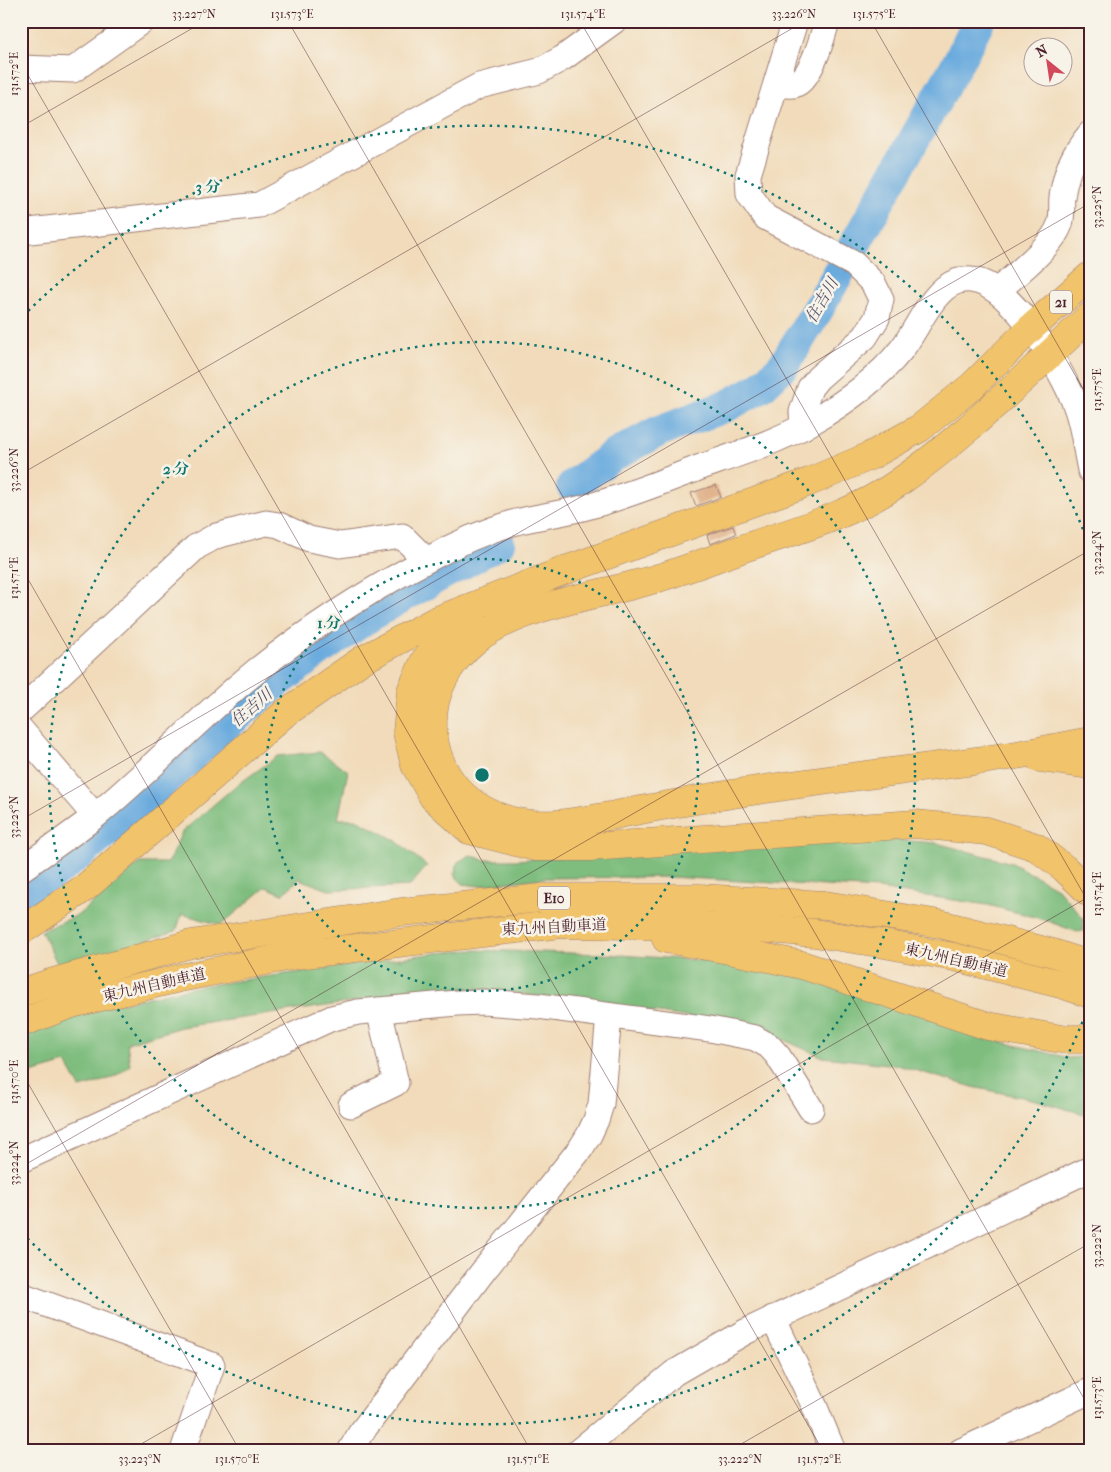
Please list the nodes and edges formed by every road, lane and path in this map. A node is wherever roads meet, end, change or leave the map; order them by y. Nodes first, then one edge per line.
1 (142, 21) edge
2 (614, 21) edge
3 (795, 21) edge
4 (827, 21) edge
5 (21, 68) edge
6 (777, 84) junction
7 (1090, 134) edge
8 (21, 232) edge
9 (1090, 276) edge
10 (997, 291) junction
11 (1090, 316) edge
12 (1031, 328) junction
13 (1050, 354) junction
14 (803, 427) junction
15 (1090, 470) edge
16 (426, 560) junction
17 (563, 571) junction
18 (21, 710) edge
19 (21, 730) edge
20 (1090, 740) edge
21 (1013, 755) junction
22 (1090, 765) edge
23 (95, 816) junction
24 (21, 869) edge
25 (1090, 893) edge
26 (561, 924) junction
27 (21, 931) edge
28 (1090, 965) edge
29 (21, 993) edge
30 (1090, 994) edge
31 (379, 1010) junction
32 (609, 1016) junction
33 (21, 1023) edge
34 (1090, 1039) edge
35 (351, 1105) dead end
36 (811, 1108) dead end
37 (21, 1160) edge
38 (1089, 1171) edge
39 (21, 1295) edge
40 (774, 1318) junction
41 (1090, 1391) edge
42 (183, 1451) edge
43 (350, 1451) edge
44 (579, 1451) edge
45 (833, 1451) edge
46 (961, 1451) edge

1 - 5 street
2 - 8 street
3 - 6 street
4 - 6 street
6 - 14 street
7 - 10 street
9 - 12 main road, 21
10 - 12 street
10 - 14 street
11 - 13 main road, 21
12 - 13 street
12 - 17 main road
13 - 15 street
13 - 21 main road
14 - 16 street
16 - 18 street
16 - 23 street
17 - 25 main road
17 - 27 main road
19 - 23 street
20 - 21 main road
21 - 22 main road
23 - 24 street
26 - 30 main road, 東九州自動車道 / E10
26 - 33 main road, 東九州自動車道 / E10
26 - 34 main road
28 - 29 main road, 東九州自動車道 / E10
31 - 32 street
31 - 35 street
31 - 37 street
32 - 36 street
32 - 43 street
38 - 40 street
39 - 42 street
40 - 44 street
40 - 45 street
41 - 46 street

